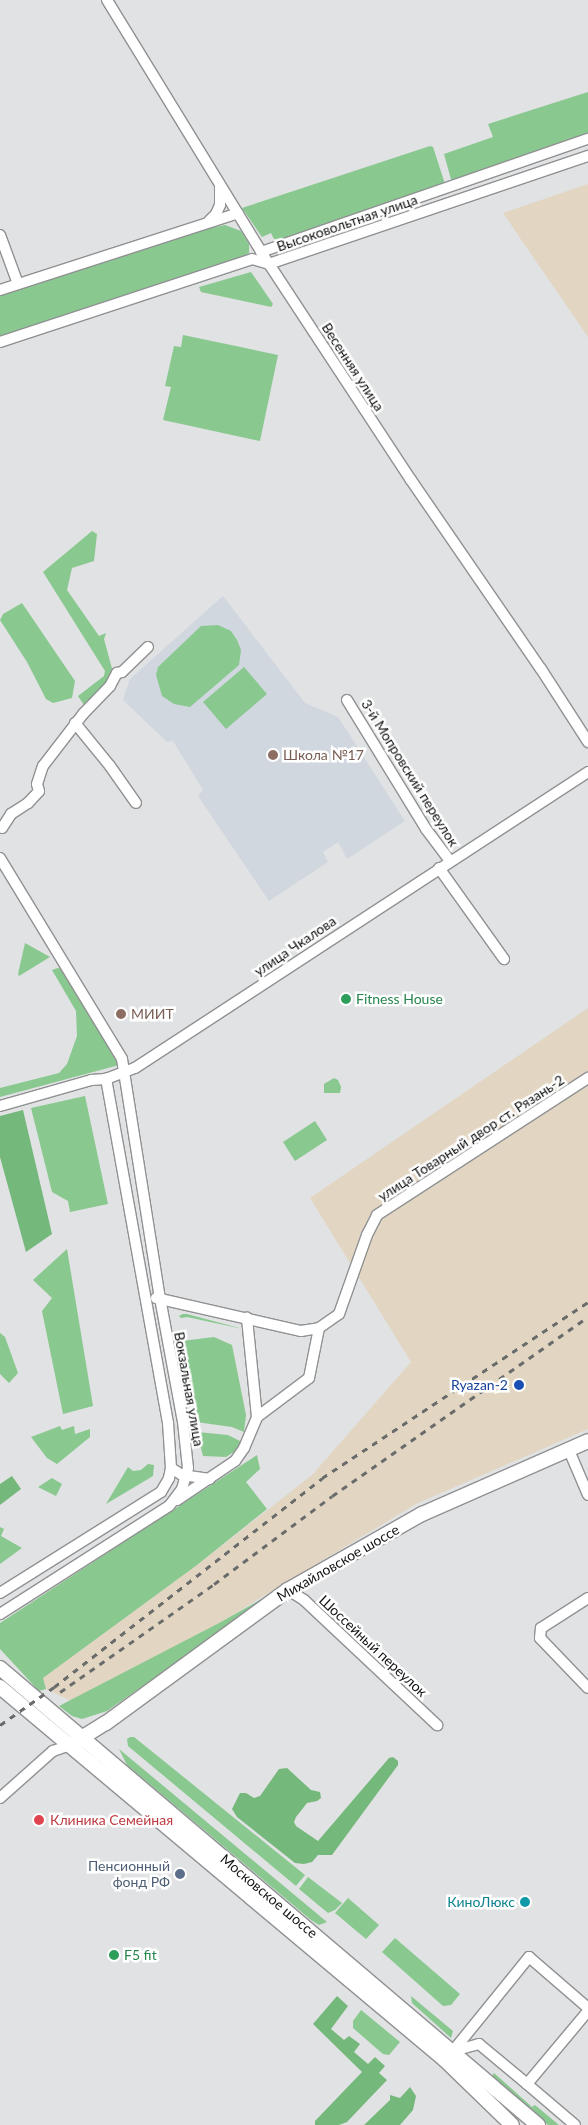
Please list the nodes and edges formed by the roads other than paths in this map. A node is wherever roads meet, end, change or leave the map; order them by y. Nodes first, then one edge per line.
1 (108, 0) edge
2 (588, 138) edge
3 (588, 156) edge
4 (218, 181) junction
5 (238, 213) junction
6 (208, 223) junction
7 (0, 236) edge
8 (261, 252) junction
9 (269, 264) junction
10 (18, 284) junction
11 (0, 290) edge
12 (0, 342) edge
13 (148, 647) dead end
14 (348, 700) dead end
15 (75, 723) junction
16 (588, 742) edge
17 (588, 772) edge
18 (136, 803) dead end
19 (1, 828) edge
20 (0, 858) edge
21 (450, 861) junction
22 (439, 868) junction
23 (504, 960) dead end
24 (124, 1073) junction
25 (588, 1078) edge
26 (106, 1079) junction
27 (0, 1106) edge
28 (160, 1298) junction
29 (145, 1299) junction
30 (247, 1318) junction
31 (320, 1328) junction
32 (257, 1417) junction
33 (588, 1441) edge
34 (568, 1448) junction
35 (171, 1468) junction
36 (187, 1476) junction
37 (210, 1478) junction
38 (588, 1495) edge
39 (169, 1506) junction
40 (288, 1590) junction
41 (0, 1593) edge
42 (588, 1598) edge
43 (0, 1614) edge
44 (0, 1668) edge
45 (0, 1688) edge
46 (588, 1688) edge
47 (437, 1725) dead end
48 (83, 1738) junction
49 (70, 1745) junction
50 (0, 1798) edge
51 (588, 2010) edge
52 (449, 2055) junction
53 (526, 2084) junction
54 (512, 2125) edge
55 (538, 2125) edge
56 (575, 2125) edge

1 - 4 street, Весенняя улица
2 - 8 street, Высоковольтная улица
3 - 9 street, Высоковольтная улица
4 - 5 street, Весенняя улица
4 - 6 street
5 - 6 street
5 - 8 street, Весенняя улица
6 - 10 street
7 - 10 street
8 - 9 street, Весенняя улица
9 - 12 street, Высоковольтная улица
9 - 16 street, Весенняя улица
10 - 11 street
13 - 15 street
14 - 21 street, 3-й Мопровский переулок
15 - 18 street
15 - 19 street
17 - 21 street, улица Чкалова
20 - 24 street, Вокзальная улица
21 - 22 street, улица Чкалова
22 - 23 street
22 - 24 street, улица Чкалова
24 - 26 street, улица Чкалова
24 - 28 street, Вокзальная улица
25 - 31 street, улица Товарный двор ст. Рязань-2
26 - 27 street, улица Чкалова
26 - 29 street, Вокзальная улица
28 - 29 street
28 - 30 street
28 - 36 street, Вокзальная улица
29 - 35 street, Вокзальная улица
30 - 31 street
30 - 32 street
31 - 32 street
32 - 37 street
33 - 34 main road, Михайловское шоссе
34 - 38 street
34 - 40 main road, Михайловское шоссе
35 - 36 street
35 - 41 street, Вокзальная улица
36 - 37 street
36 - 39 street
37 - 39 street
39 - 43 street
40 - 47 street, Шоссейный переулок
40 - 48 main road, Михайловское шоссе
42 - 46 street
44 - 48 main road, Московское шоссе
45 - 49 main road, Московское шоссе
48 - 49 main road, Михайловское шоссе
48 - 52 main road, Московское шоссе
49 - 50 street
49 - 52 main road, Московское шоссе
51 - 52 street
51 - 53 street
52 - 53 street
52 - 54 main road, Московское шоссе
52 - 55 main road, Московское шоссе
53 - 56 street

